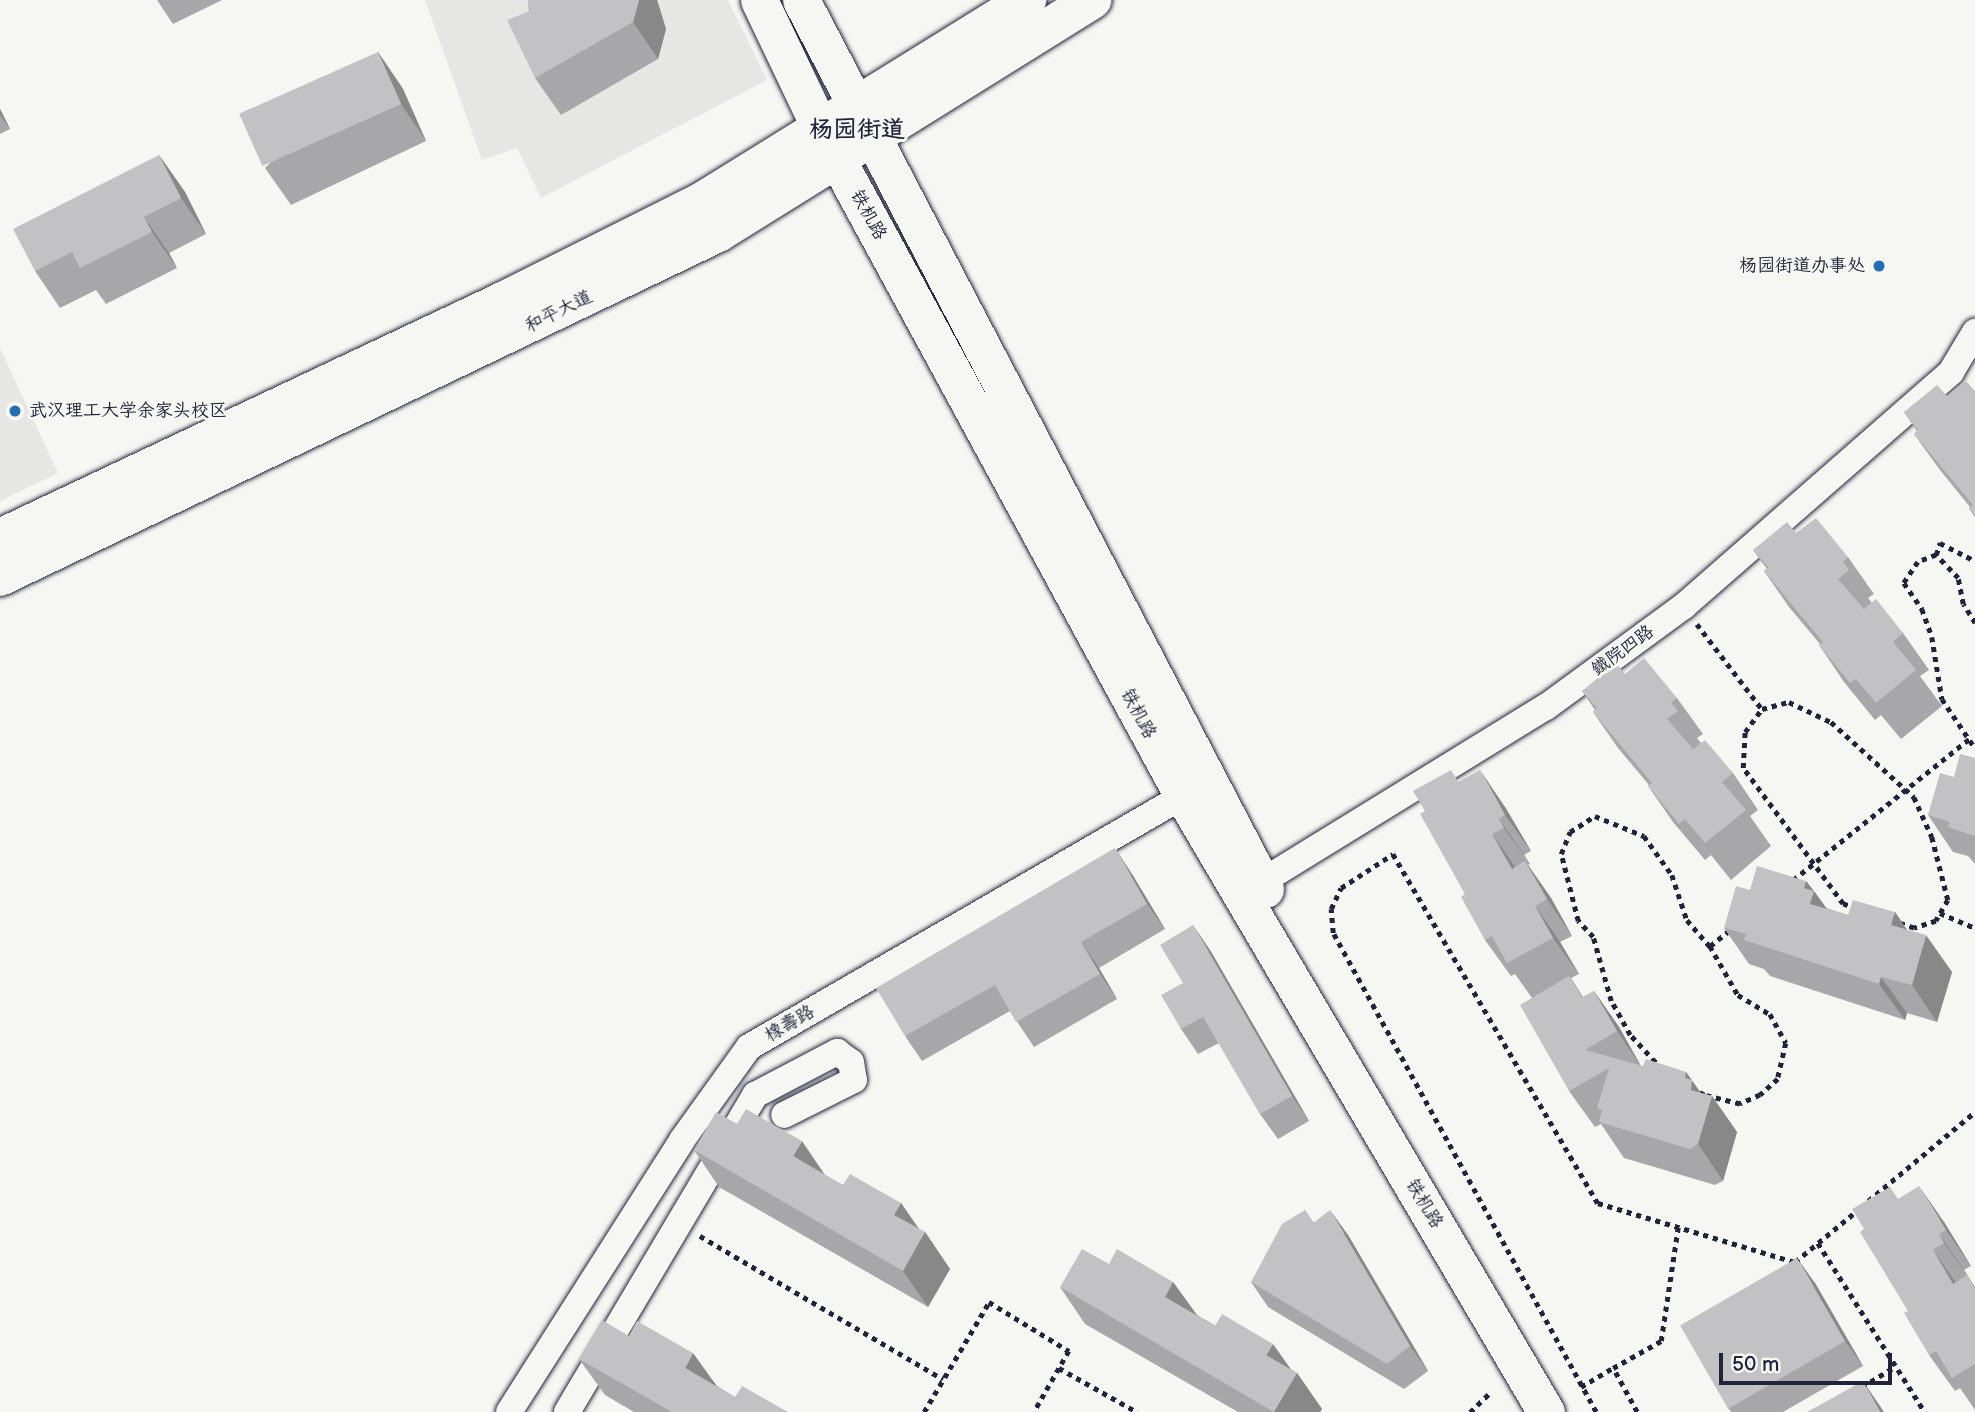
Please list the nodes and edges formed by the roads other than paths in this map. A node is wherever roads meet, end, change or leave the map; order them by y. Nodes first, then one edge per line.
1 (759, 0) edge
2 (801, 0) edge
3 (1027, 0) edge
4 (1093, 0) edge
5 (864, 122) junction
6 (828, 144) junction
7 (1975, 332) edge
8 (1963, 372) edge
9 (0, 538) edge
10 (0, 577) edge
11 (1195, 789) junction
12 (1261, 882) junction
13 (785, 1115) dead end
14 (1576, 1400) edge
15 (509, 1412) edge
16 (567, 1412) edge
17 (1546, 1412) edge

1 - 6 main road, 铁机路
2 - 5 main road, 铁机路
3 - 5 main road, 和平大道
4 - 5 main road, 和平大道
5 - 6 main road, 和平大道
5 - 11 main road, 铁机路
6 - 9 main road, 和平大道
6 - 10 main road, 和平大道
6 - 11 main road, 铁机路
7 - 8 street, 鐵院四路
8 - 12 street, 鐵院四路
11 - 12 main road, 铁机路
11 - 15 street, 橡壽路
11 - 17 main road, 铁机路
12 - 14 main road, 铁机路
13 - 16 street

